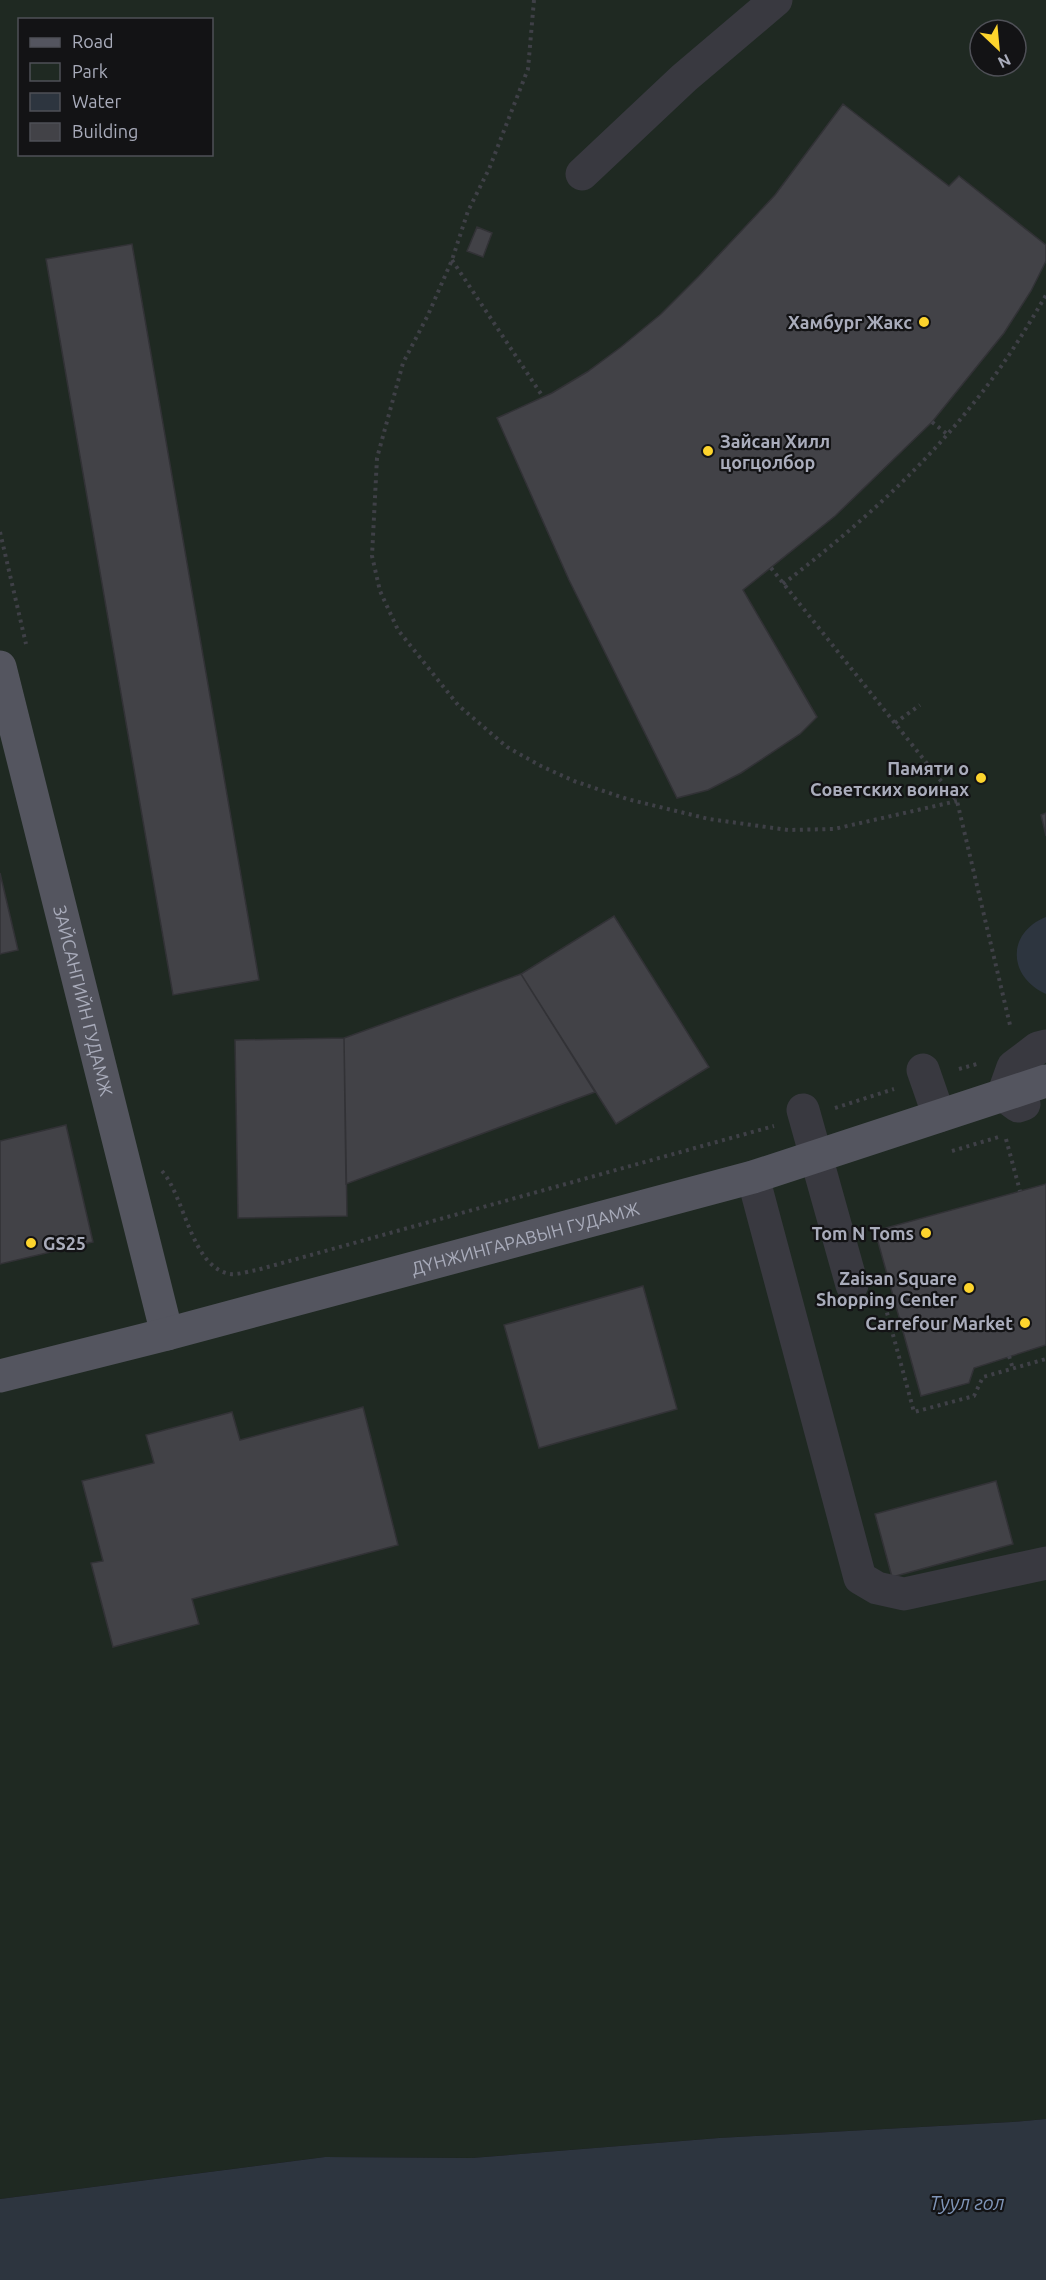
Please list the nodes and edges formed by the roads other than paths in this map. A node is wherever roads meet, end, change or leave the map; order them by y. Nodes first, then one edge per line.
1 (776, 0) edge
2 (582, 174) dead end
3 (0, 667) edge
4 (1046, 1046) edge
5 (925, 1074) road end
6 (1046, 1081) edge
7 (1003, 1095) junction
8 (1046, 1098) edge
9 (804, 1114) road end
10 (939, 1116) junction
11 (815, 1156) junction
12 (753, 1177) junction
13 (852, 1285) dead end
14 (167, 1334) junction
15 (0, 1376) edge
16 (1046, 1563) edge

1 - 2 street
3 - 14 main road, ЗАЙСАНГИЙН ГУДАМЖ
4 - 7 street
5 - 10 street
6 - 7 main road, ДҮНЖИНГАРАВЫН ГУДАМЖ
7 - 8 street
7 - 10 main road, ДҮНЖИНГАРАВЫН ГУДАМЖ
9 - 11 street
10 - 11 main road, ДҮНЖИНГАРАВЫН ГУДАМЖ
11 - 12 main road, ДҮНЖИНГАРАВЫН ГУДАМЖ
11 - 13 street
12 - 14 main road, ДҮНЖИНГАРАВЫН ГУДАМЖ
12 - 16 street
14 - 15 main road, ДҮНЖИНГАРАВЫН ГУДАМЖ

